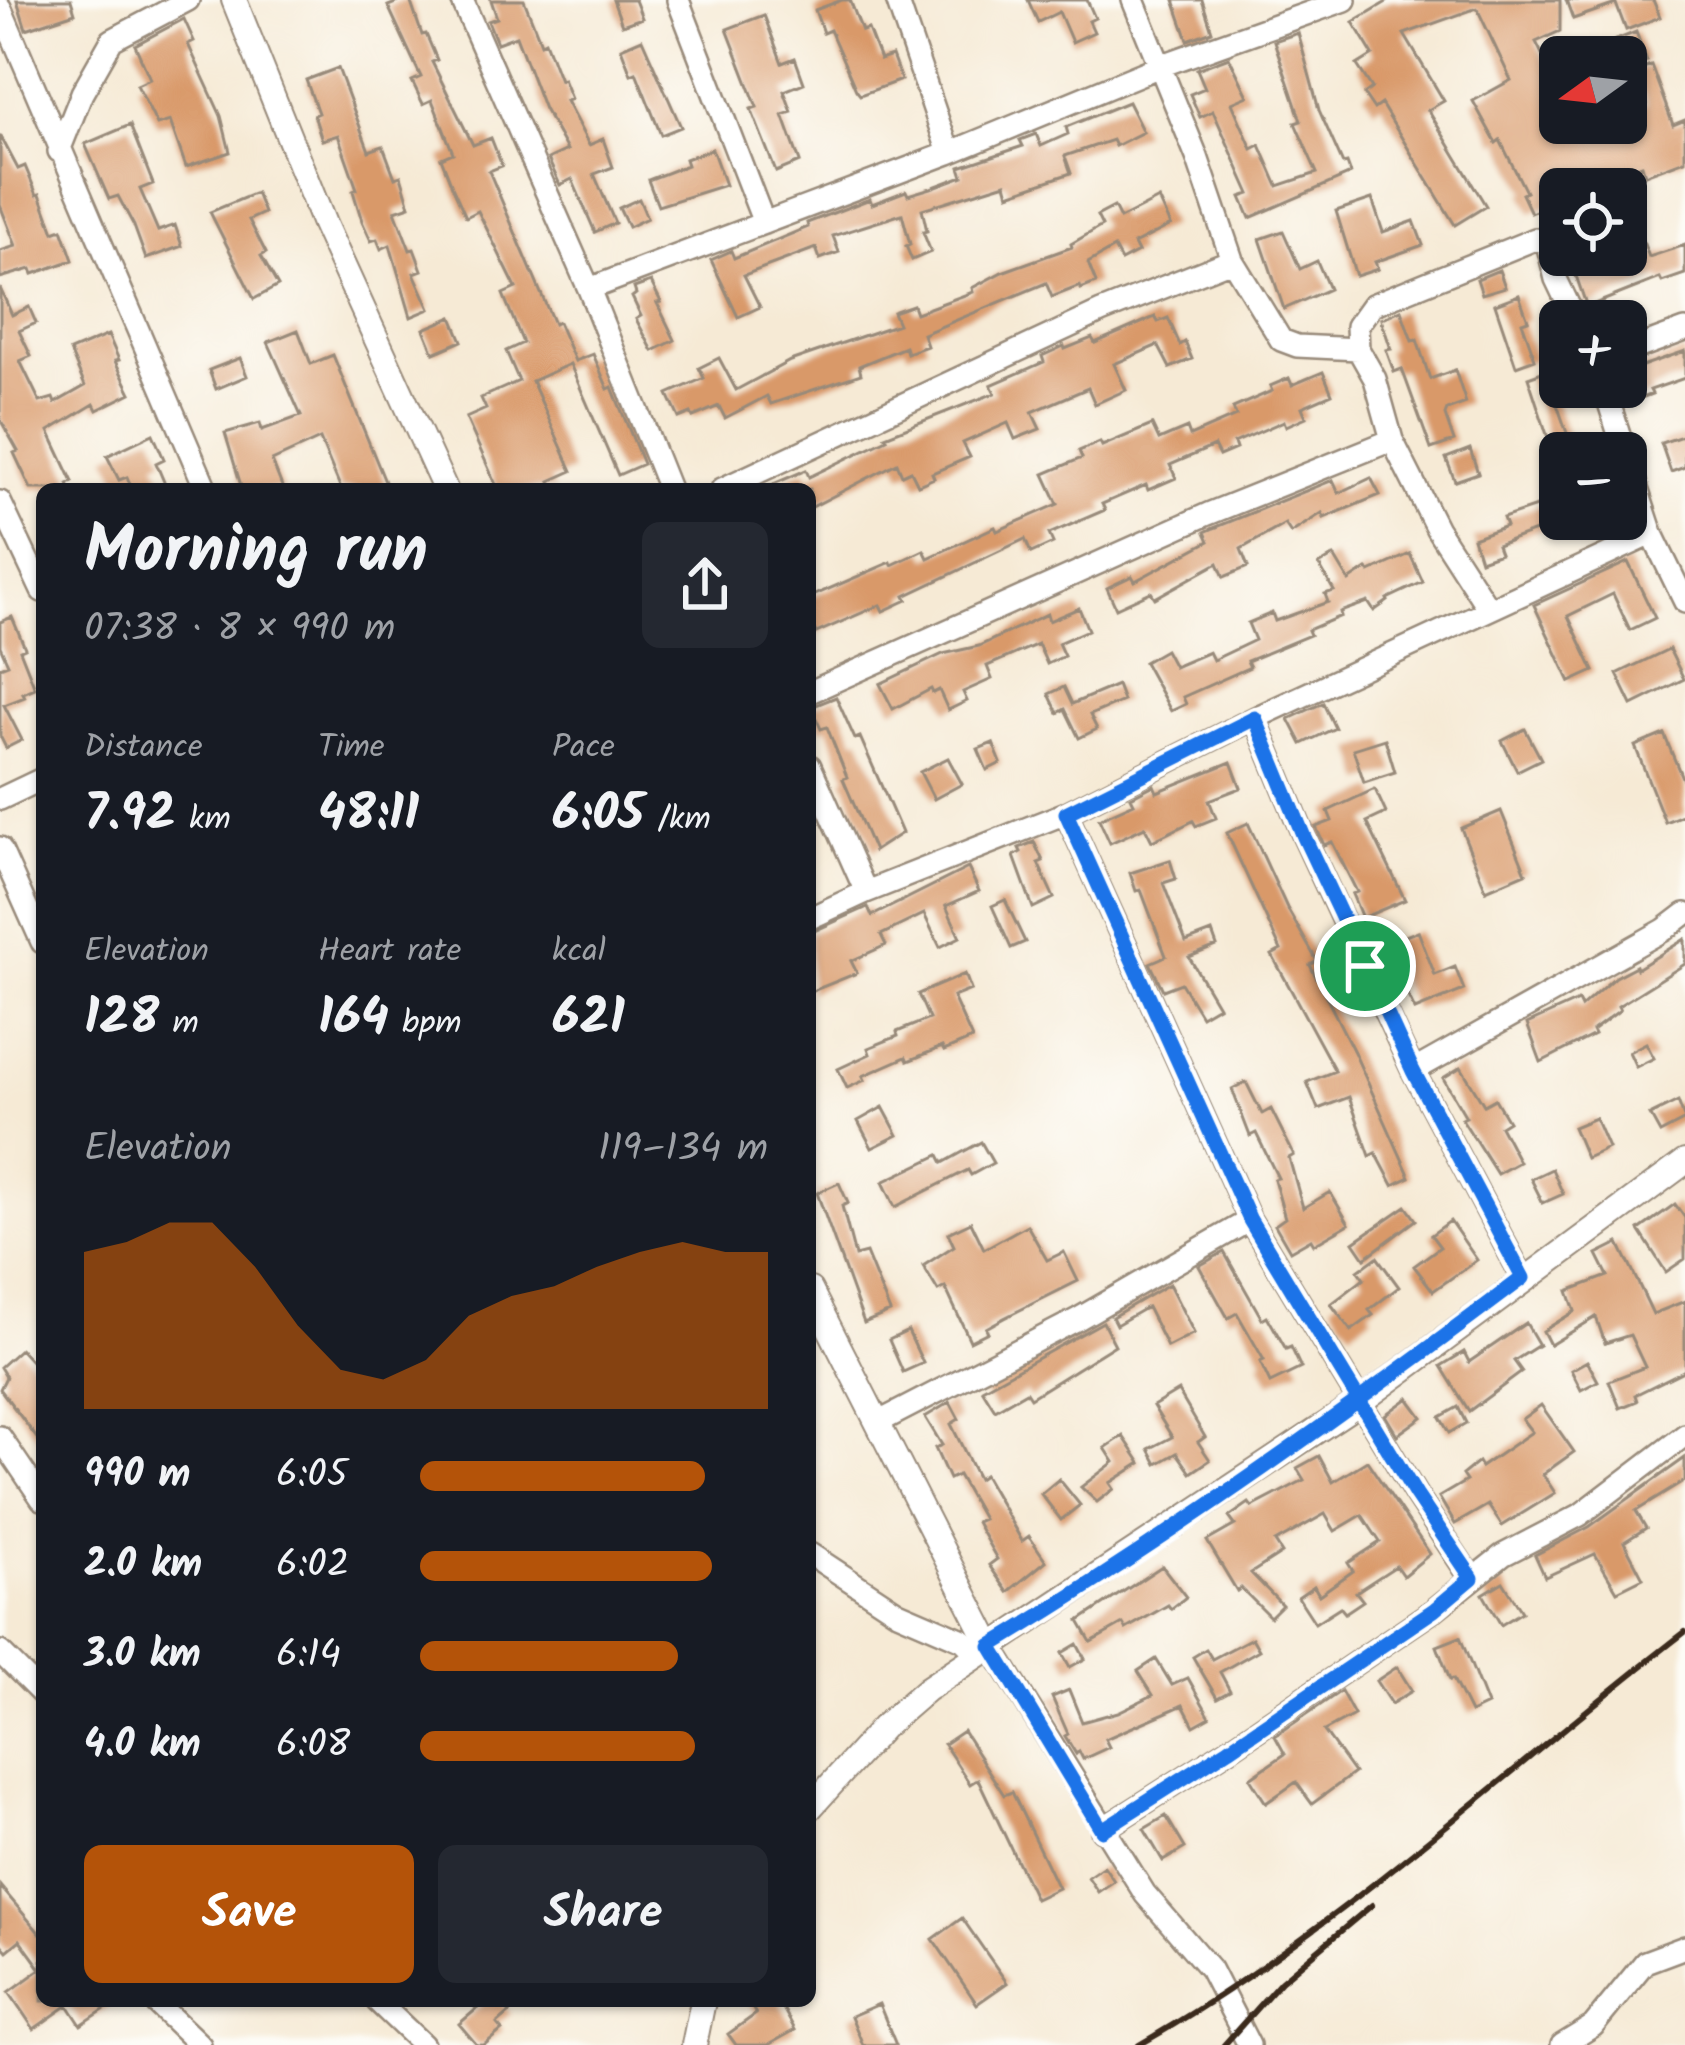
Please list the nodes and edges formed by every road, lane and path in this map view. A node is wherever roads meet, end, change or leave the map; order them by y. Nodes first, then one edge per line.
1 (188, 0) edge
2 (234, 0) edge
3 (462, 0) edge
4 (678, 0) edge
5 (897, 0) edge
6 (1133, 0) edge
7 (1346, 0) edge
8 (0, 7) edge
9 (1160, 66) junction
10 (59, 151) junction
11 (949, 153) junction
12 (764, 223) junction
13 (1232, 260) junction
14 (590, 289) junction
15 (1566, 300) edge
16 (1685, 330) edge
17 (1647, 344) edge
18 (1358, 349) junction
19 (1392, 440) junction
20 (203, 483) edge
21 (442, 483) edge
22 (667, 483) edge
23 (735, 483) edge
24 (0, 502) edge
25 (1647, 519) edge
26 (1652, 534) junction
27 (1676, 555) edge
28 (36, 578) edge
29 (1685, 602) edge
30 (1488, 608) junction
31 (816, 689) edge
32 (1255, 718) junction
33 (816, 780) edge
34 (36, 784) edge
35 (0, 799) edge
36 (1066, 813) junction
37 (0, 848) edge
38 (866, 892) junction
39 (1685, 914) edge
40 (816, 915) edge
41 (36, 929) edge
42 (1413, 1071) junction
43 (1685, 1162) edge
44 (1250, 1220) junction
45 (1523, 1278) junction
46 (816, 1302) edge
47 (1360, 1402) junction
48 (877, 1423) junction
49 (1685, 1435) edge
50 (0, 1437) edge
51 (36, 1490) edge
52 (816, 1559) edge
53 (1472, 1578) junction
54 (984, 1650) junction
55 (0, 1652) edge
56 (36, 1688) edge
57 (816, 1801) edge
58 (1102, 1830) junction
59 (1685, 1947) edge
60 (160, 2007) edge
61 (383, 2007) edge
62 (702, 2007) edge
63 (200, 2045) edge
64 (423, 2045) edge
65 (694, 2045) edge
66 (1250, 2045) edge
67 (1562, 2045) edge

1 - 10 street
2 - 21 street
3 - 14 street
4 - 12 street
5 - 11 street
6 - 9 street
7 - 9 street
8 - 10 street
9 - 11 street
9 - 13 street
10 - 20 street
11 - 12 street
12 - 14 street
13 - 18 street
13 - 23 street
14 - 22 street
15 - 18 street
16 - 17 street
18 - 19 street
19 - 30 street
19 - 31 street
24 - 28 street
25 - 26 street
26 - 27 street
26 - 30 street
27 - 29 street
30 - 32 street
32 - 36 street
32 - 42 street
33 - 38 street
34 - 35 street
36 - 38 street
36 - 44 street
37 - 41 street
38 - 40 street
39 - 42 street
42 - 45 street
43 - 45 street
44 - 47 street
44 - 48 street
45 - 47 street
46 - 48 street
47 - 53 street
47 - 54 street
48 - 54 street
49 - 53 street
50 - 51 street
52 - 54 street
53 - 58 street
54 - 57 street
54 - 58 street
55 - 56 street
58 - 66 street
59 - 67 street
60 - 63 street
61 - 64 street
62 - 65 street

